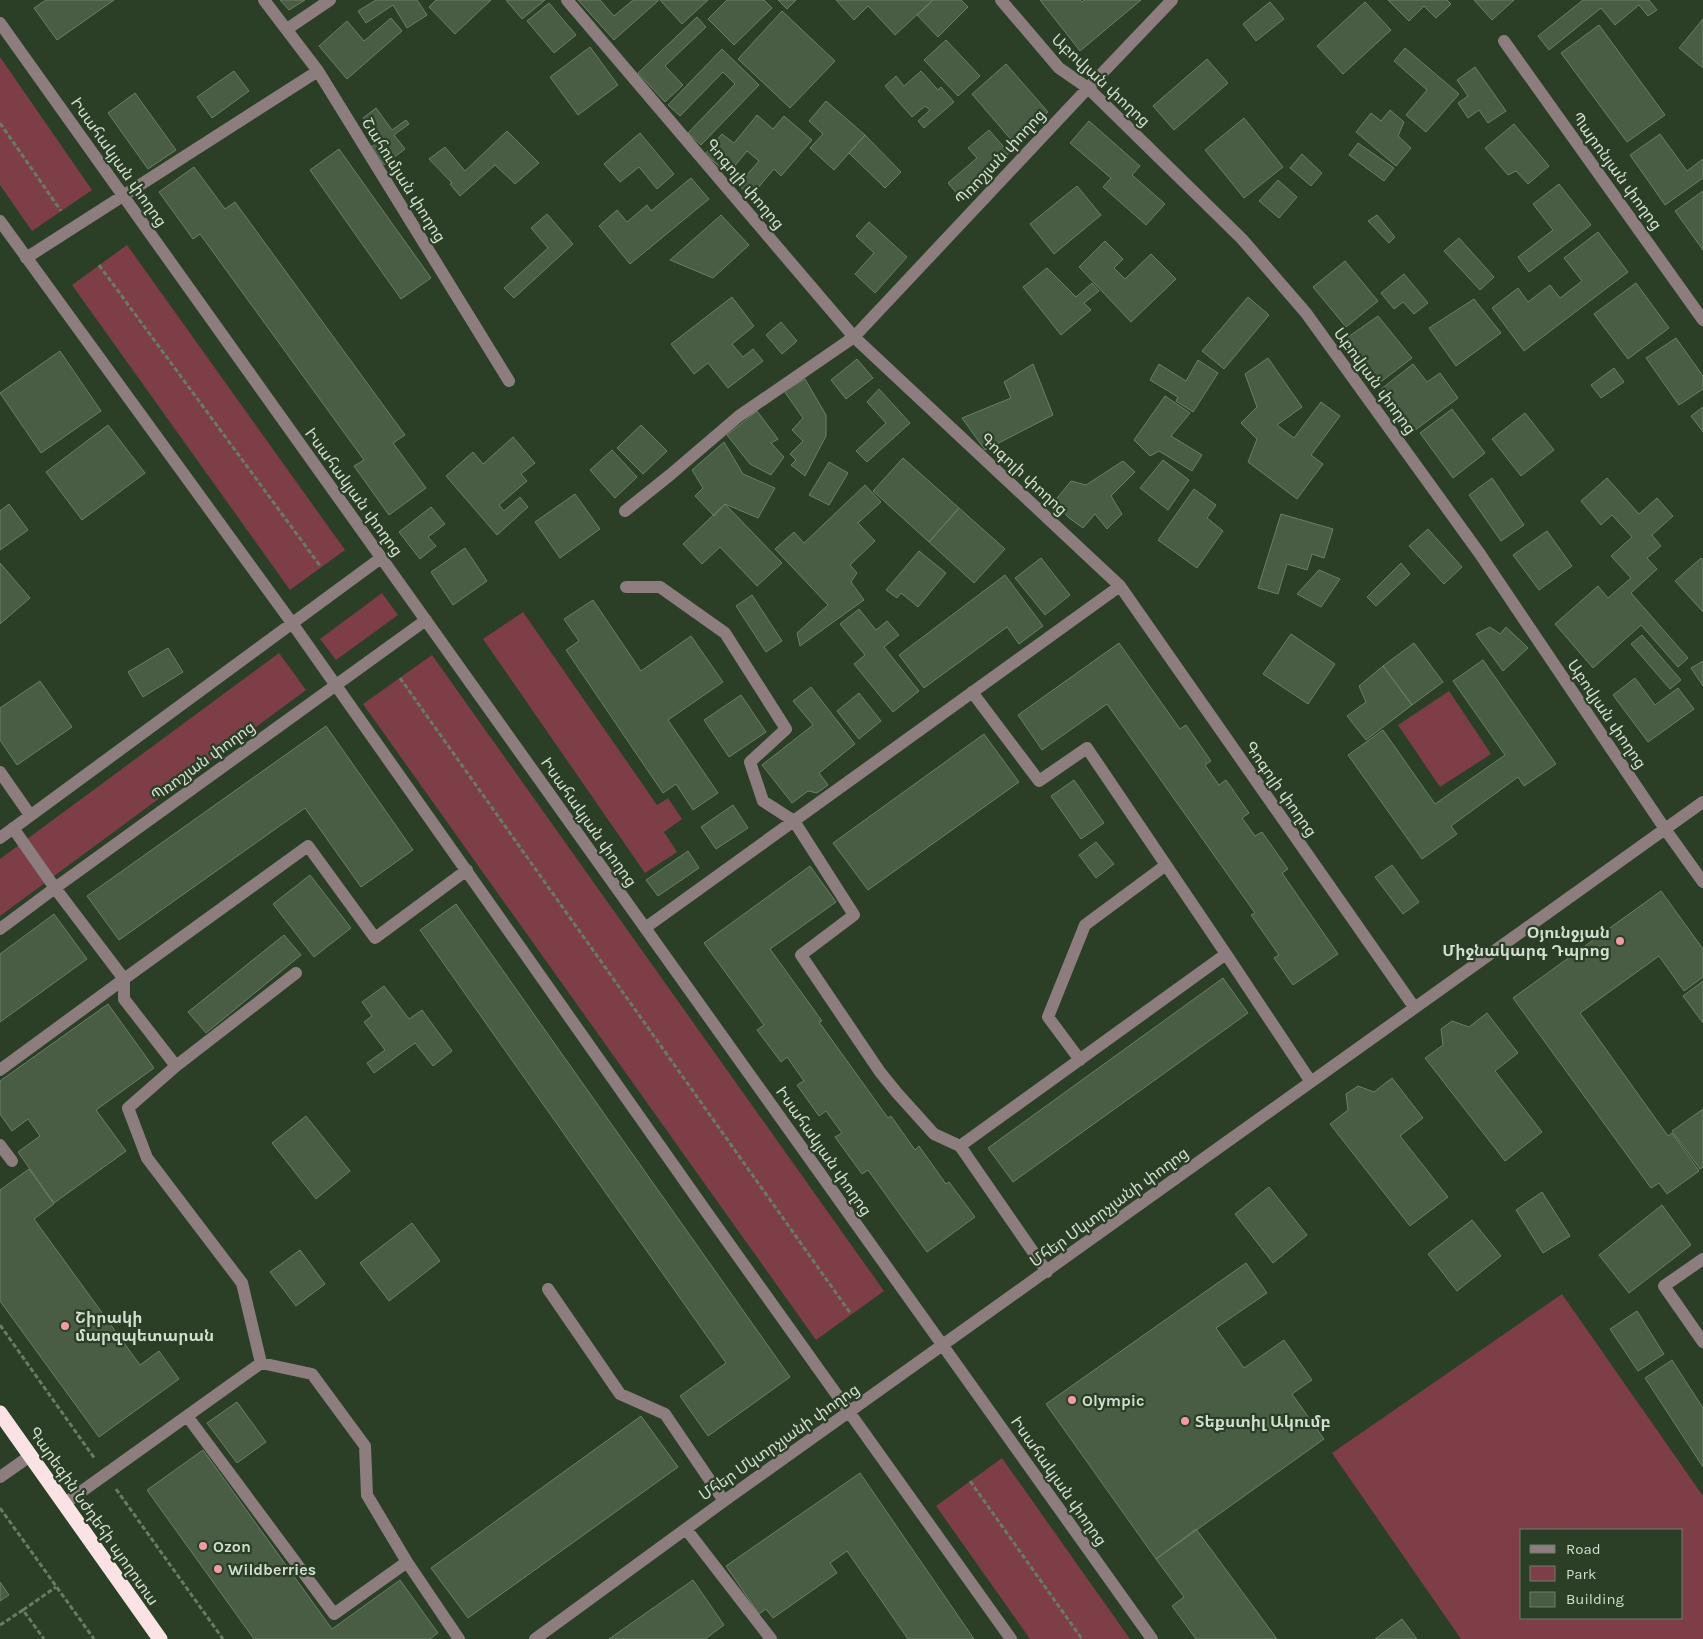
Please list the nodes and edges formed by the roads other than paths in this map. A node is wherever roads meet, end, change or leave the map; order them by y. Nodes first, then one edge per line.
1 (264, 0) edge
2 (330, 0) edge
3 (567, 0) edge
4 (1001, 0) edge
5 (1172, 0) edge
6 (0, 23) edge
7 (287, 29) junction
8 (1504, 42) dead end
9 (318, 71) junction
10 (1088, 88) junction
11 (122, 196) junction
12 (0, 221) edge
13 (26, 258) junction
14 (1703, 320) edge
15 (854, 337) junction
16 (509, 381) dead end
17 (625, 511) dead end
18 (381, 558) junction
19 (1120, 586) junction
20 (626, 588) dead end
21 (426, 620) junction
22 (292, 623) junction
23 (335, 686) junction
24 (972, 692) junction
25 (0, 772) edge
26 (1703, 802) edge
27 (30, 815) junction
28 (794, 821) junction
29 (13, 828) junction
30 (1665, 829) junction
31 (0, 838) edge
32 (1166, 865) junction
33 (467, 870) junction
34 (1703, 882) edge
35 (55, 888) junction
36 (645, 928) junction
37 (0, 929) edge
38 (1226, 954) junction
39 (296, 973) dead end
40 (124, 979) junction
41 (1414, 1007) junction
42 (1080, 1060) junction
43 (176, 1066) junction
44 (0, 1070) edge
45 (1311, 1082) junction
46 (0, 1145) edge
47 (960, 1146) junction
48 (12, 1161) dead end
49 (1703, 1259) edge
50 (1046, 1272) junction
51 (548, 1289) dead end
52 (1703, 1342) edge
53 (943, 1346) junction
54 (261, 1362) junction
55 (850, 1411) junction
56 (0, 1413) edge
57 (187, 1416) junction
58 (30, 1456) junction
59 (0, 1477) edge
60 (724, 1501) junction
61 (64, 1504) junction
62 (686, 1529) junction
63 (407, 1562) junction
64 (160, 1639) edge
65 (459, 1639) edge
66 (535, 1639) edge
67 (771, 1639) edge
68 (1011, 1639) edge
69 (1152, 1639) edge

1 - 7 street, Շահումյան փողոց
2 - 7 street
3 - 15 street, Գոգոլի փողոց
4 - 10 street, Աբովյան փողոց
5 - 10 street, Պռոշյան փողոց
6 - 11 street, Իսահակյան փողոց
7 - 9 street, Շահումյան փողոց
8 - 14 street, Պարոնյան փողոց
9 - 11 street
9 - 16 street, Շահումյան փողոց
10 - 15 street, Պռոշյան փողոց
10 - 30 street, Աբովյան փողոց
11 - 13 street
11 - 18 street, Իսահակյան փողոց
12 - 13 street
13 - 22 street
15 - 17 street, Պռոշյան փողոց
15 - 19 street, Գոգոլի փողոց
18 - 21 street, Իսահակյան փողոց
18 - 22 street
19 - 24 street
19 - 41 street, Գոգոլի փողոց
20 - 28 street
21 - 23 street, Պռոշյան փողոց
21 - 36 street, Իսահակյան փողոց
22 - 23 street
22 - 27 street
23 - 33 street
23 - 35 street, Պռոշյան փողոց
24 - 28 street
24 - 32 street
25 - 27 street
26 - 30 street, Մհեր Մկտրչյանի փողոց
27 - 29 street
28 - 36 street
28 - 47 street
29 - 31 street
29 - 35 street
30 - 34 street, Աբովյան փողոց
30 - 41 street, Մհեր Մկտրչյանի փողոց
32 - 38 street
32 - 42 street
33 - 40 street
33 - 55 street
35 - 37 street, Պռոշյան փողոց
35 - 40 street
36 - 53 street, Իսահակյան փողոց
38 - 42 street
38 - 45 street
39 - 43 street
40 - 43 street
40 - 44 street
41 - 45 street, Մհեր Մկտրչյանի փողոց
42 - 47 street
43 - 54 street
45 - 50 street, Մհեր Մկտրչյանի փողոց
46 - 48 street
47 - 50 street
49 - 52 street
50 - 53 street, Մհեր Մկտրչյանի փողոց
51 - 60 street
53 - 55 street, Մհեր Մկտրչյանի փողոց
53 - 69 street, Իսահակյան փողոց
54 - 57 street
54 - 63 street
55 - 60 street, Մհեր Մկտրչյանի փողոց
55 - 68 street
56 - 58 highway, Գարեգին Նժդեհի պողոտա
57 - 61 street
57 - 63 street
58 - 59 street
58 - 61 highway, Գարեգին Նժդեհի պողոտա
60 - 62 street, Մհեր Մկտրչյանի փողոց
61 - 64 highway, Գարեգին Նժդեհի պողոտա
62 - 66 street, Մհեր Մկտրչյանի փողոց
62 - 67 street
63 - 65 street

